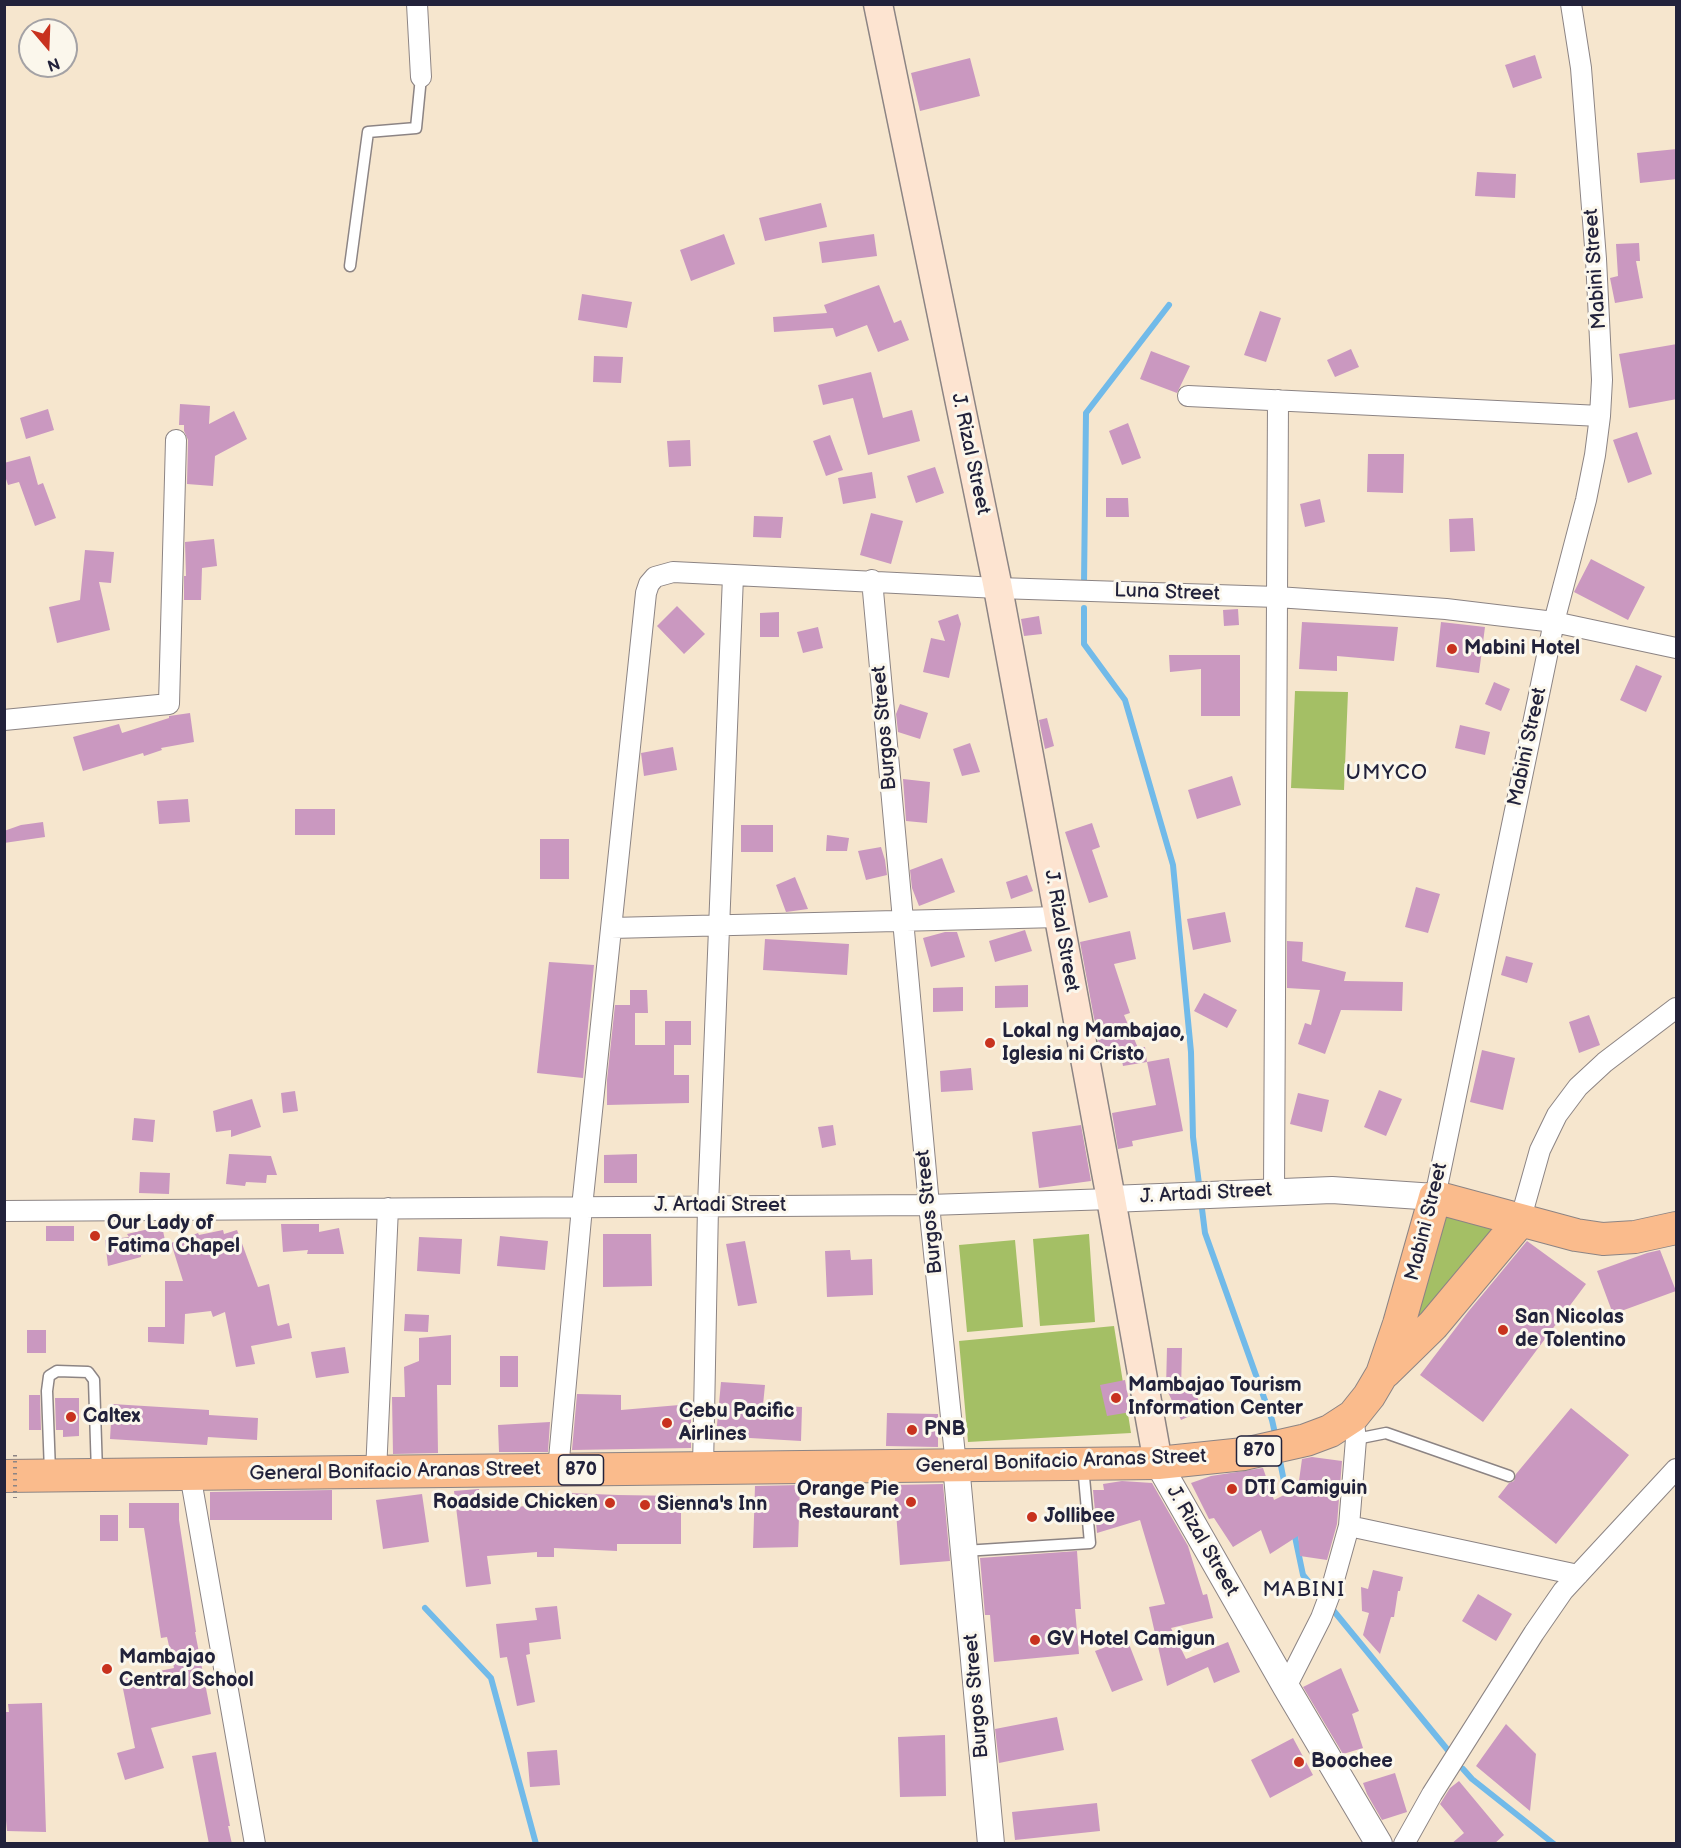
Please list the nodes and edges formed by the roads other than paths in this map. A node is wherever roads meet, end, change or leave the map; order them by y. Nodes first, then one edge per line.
1 (417, 4) edge
2 (878, 4) edge
3 (1570, 4) edge
4 (421, 77) joint
5 (350, 266) dead end
6 (1188, 396) dead end
7 (1278, 400) junction
8 (1600, 416) junction
9 (176, 440) dead end
10 (733, 576) junction
11 (872, 580) junction
12 (998, 588) junction
13 (1277, 597) junction
14 (1554, 622) junction
15 (1677, 648) edge
16 (4, 720) edge
17 (1059, 917) junction
18 (903, 921) junction
19 (719, 925) junction
20 (611, 928) junction
21 (1677, 1008) edge
22 (1274, 1191) junction
23 (1435, 1197) junction
24 (1111, 1199) junction
25 (928, 1205) junction
26 (708, 1206) junction
27 (582, 1207) junction
28 (388, 1208) junction
29 (4, 1211) edge
30 (1520, 1221) junction
31 (1677, 1228) edge
32 (1382, 1374) junction
33 (1355, 1428) junction
34 (1158, 1463) junction
35 (1083, 1464) junction
36 (956, 1465) junction
37 (703, 1468) junction
38 (1677, 1469) edge
39 (558, 1470) junction
40 (376, 1472) junction
41 (190, 1474) junction
42 (50, 1475) junction
43 (97, 1475) junction
44 (12, 1476) edge
45 (1509, 1476) dead end
46 (1349, 1526) junction
47 (964, 1551) junction
48 (1578, 1575) junction
49 (1286, 1687) junction
50 (255, 1844) edge
51 (991, 1844) edge
52 (1379, 1844) edge
53 (1404, 1844) edge

1 - 4 street
2 - 12 main road, J. Rizal Street
3 - 8 street, Mabini Street
4 - 5 lane
6 - 7 street
7 - 8 street
7 - 13 street
8 - 14 street, Mabini Street
9 - 16 street
10 - 11 street, Luna Street
10 - 19 street
10 - 20 street, Luna Street
11 - 12 street, Luna Street
11 - 18 street, Burgos Street
12 - 13 street, Luna Street
12 - 17 main road, J. Rizal Street
13 - 14 street, Luna Street
13 - 22 street
14 - 15 street, Luna Street
14 - 23 street, Mabini Street
17 - 18 street
17 - 24 main road, J. Rizal Street
18 - 19 street
18 - 25 street, Burgos Street
19 - 20 street
19 - 26 street
20 - 27 street
21 - 30 street
22 - 23 street, J. Artadi Street
22 - 24 street, J. Artadi Street
23 - 30 main road
23 - 32 main road, Mabini Street / 870
24 - 25 street, J. Artadi Street
24 - 34 main road, J. Rizal Street
25 - 26 street, J. Artadi Street
25 - 36 street, Burgos Street
26 - 27 street, J. Artadi Street
26 - 37 street
27 - 28 street, J. Artadi Street
27 - 39 street
28 - 29 street, J. Artadi Street
28 - 40 street
30 - 31 main road
30 - 32 main road, Mabini Street
32 - 33 main road, Mabini Street / 870
33 - 34 main road, General Bonifacio Aranas Street / 870
33 - 45 lane
33 - 46 street
34 - 35 main road, General Bonifacio Aranas Street / 870
34 - 49 street, J. Rizal Street
35 - 36 main road, General Bonifacio Aranas Street / 870
35 - 47 lane
36 - 37 main road, General Bonifacio Aranas Street / 870
36 - 47 street, Burgos Street
37 - 39 main road, General Bonifacio Aranas Street / 870
38 - 48 street
39 - 40 main road, General Bonifacio Aranas Street / 870
40 - 41 main road, General Bonifacio Aranas Street / 870
41 - 43 main road, General Bonifacio Aranas Street / 870
41 - 50 street
42 - 43 main road, General Bonifacio Aranas Street / 870
42 - 43 lane
42 - 44 main road, General Bonifacio Aranas Street / 870
46 - 48 street
46 - 49 street
47 - 51 street, Burgos Street
48 - 53 street
49 - 52 street, J. Rizal Street

